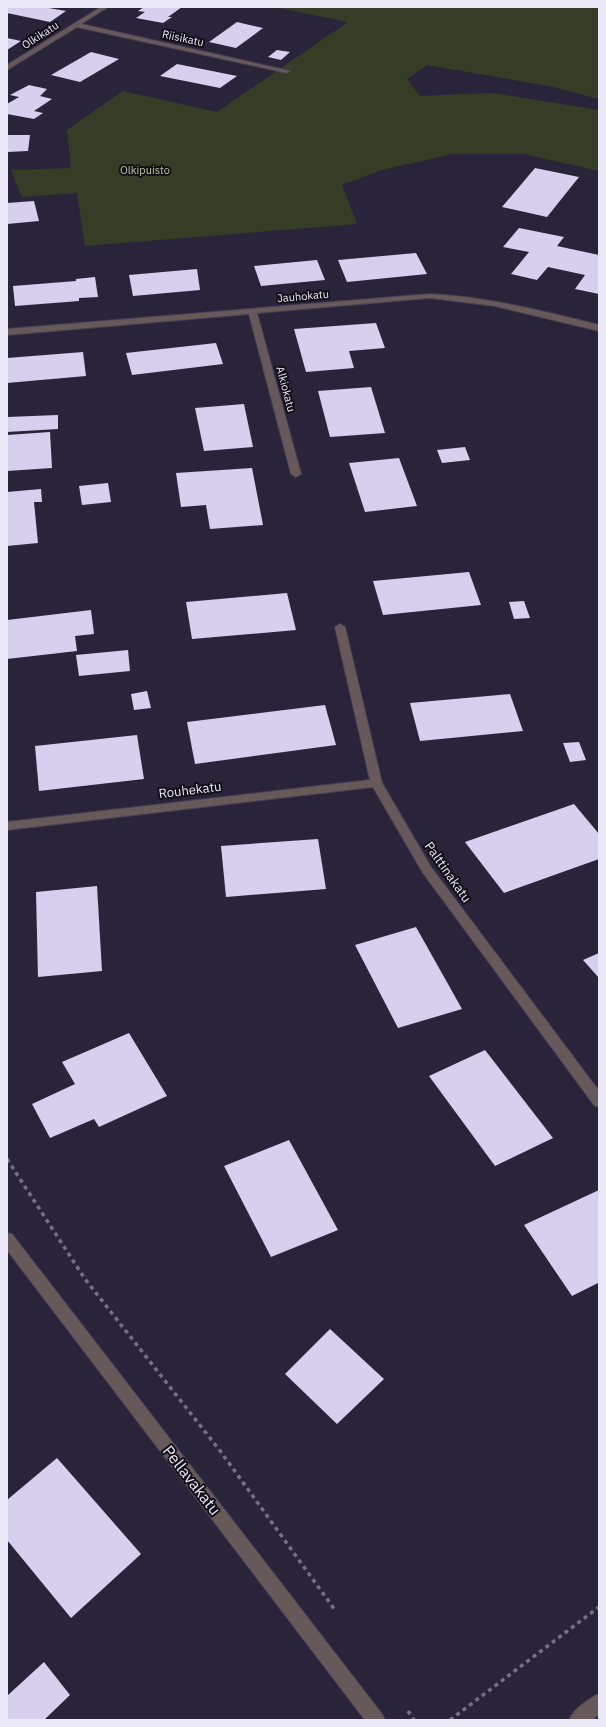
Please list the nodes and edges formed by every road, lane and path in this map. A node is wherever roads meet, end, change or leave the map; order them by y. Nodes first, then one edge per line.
1 (105, 7) edge
2 (75, 25) junction
3 (7, 68) edge
4 (287, 71) dead end
5 (252, 311) junction
6 (599, 328) edge
7 (7, 332) edge
8 (296, 474) dead end
9 (340, 627) dead end
10 (376, 783) junction
11 (7, 826) edge
12 (599, 1101) edge
13 (7, 1159) edge
14 (7, 1239) edge
15 (599, 1607) edge
16 (336, 1611) dead end
17 (599, 1703) edge
18 (405, 1707) dead end
19 (376, 1720) edge
20 (414, 1720) edge
21 (450, 1720) edge
22 (578, 1720) edge

1 - 2 street, Olkikatu
2 - 3 street, Olkikatu
2 - 4 street, Riisikatu
5 - 6 street, Jauhokatu
5 - 7 street, Jauhokatu
5 - 8 street, Alkiokatu
9 - 10 street, Palttinakatu
10 - 11 street, Rouhekatu
10 - 12 street, Palttinakatu
13 - 16 path
14 - 19 street, Pellavakatu
15 - 21 path
17 - 22 street
18 - 20 path

